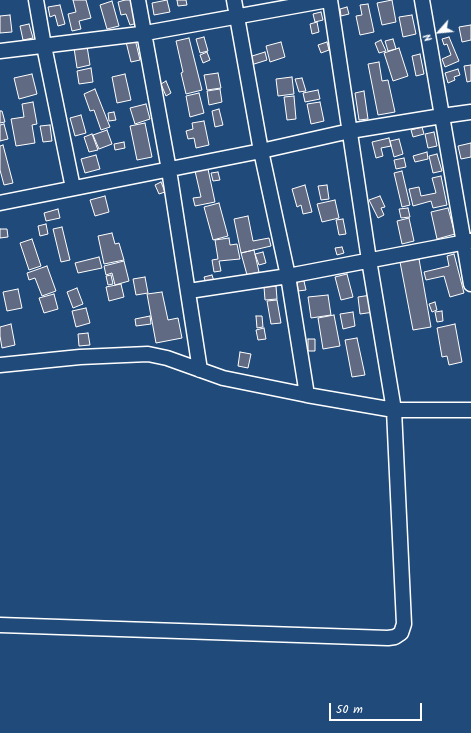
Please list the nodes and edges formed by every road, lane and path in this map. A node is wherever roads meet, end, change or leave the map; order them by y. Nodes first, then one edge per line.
1 (36, 0) edge
2 (138, 0) edge
3 (234, 0) edge
4 (329, 0) edge
5 (422, 0) edge
6 (237, 16) junction
7 (144, 33) junction
8 (44, 46) junction
9 (0, 52) edge
10 (471, 112) edge
11 (442, 116) junction
12 (350, 131) junction
13 (261, 151) junction
14 (169, 170) junction
15 (73, 188) junction
16 (0, 203) edge
17 (468, 242) edge
18 (369, 260) junction
19 (288, 276) junction
20 (471, 284) edge
21 (189, 291) junction
22 (0, 365) edge
23 (200, 370) junction
24 (307, 395) junction
25 (394, 410) junction
26 (471, 410) edge
27 (0, 625) edge

1 - 8 street
2 - 7 street
3 - 6 street
4 - 6 street
4 - 12 street
5 - 11 street
6 - 7 street
6 - 13 street
7 - 8 street
7 - 14 street
8 - 9 street
8 - 15 street
10 - 11 street
11 - 12 street
11 - 17 street
12 - 13 street
12 - 18 street
13 - 14 street
13 - 19 street
14 - 15 street
14 - 21 street
15 - 16 street
17 - 18 street
17 - 20 street
18 - 19 street
18 - 25 street
19 - 21 street
19 - 24 street
21 - 23 street
22 - 23 street
23 - 24 street
24 - 25 street
25 - 26 street
25 - 27 street

